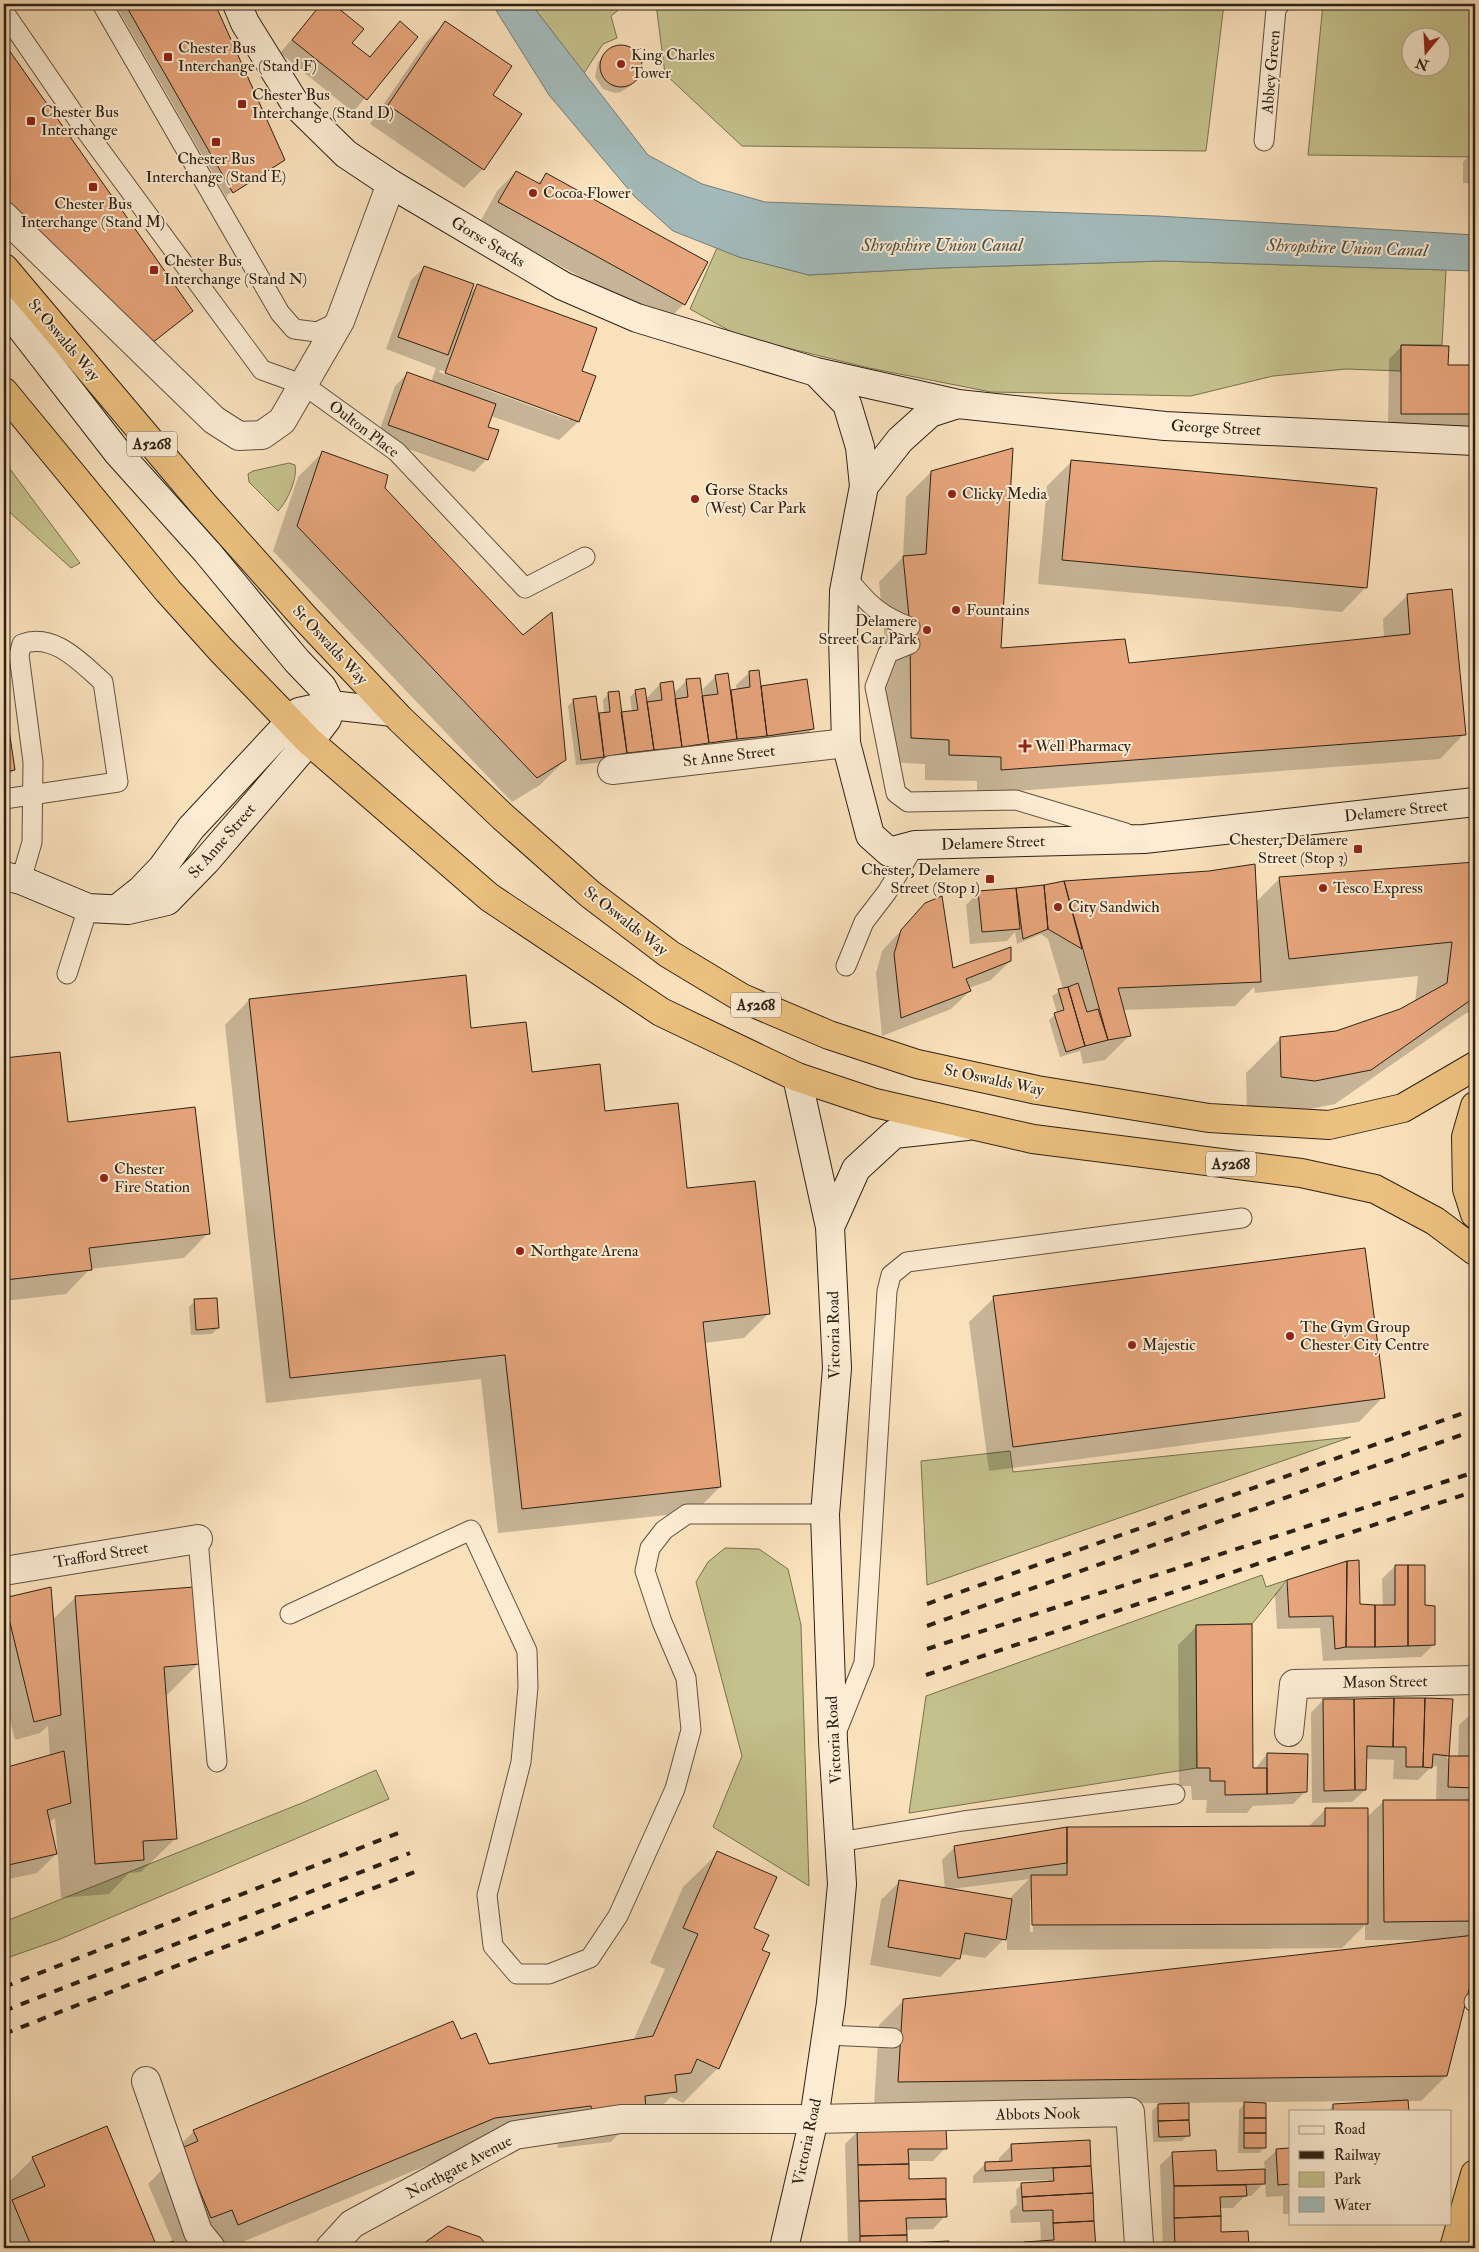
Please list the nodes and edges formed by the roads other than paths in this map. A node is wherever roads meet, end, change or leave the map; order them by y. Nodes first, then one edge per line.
1 (102, 4) edge
2 (237, 4) edge
3 (1280, 4) edge
4 (4, 12) edge
5 (1264, 141) dead end
6 (391, 184) junction
7 (4, 216) edge
8 (4, 268) edge
9 (4, 306) edge
10 (340, 321) junction
11 (816, 372) junction
12 (304, 385) junction
13 (4, 392) edge
14 (958, 404) junction
15 (900, 440) joint
16 (1475, 441) edge
17 (864, 486) junction
18 (585, 557) dead end
19 (848, 579) junction
20 (331, 705) junction
21 (393, 712) junction
22 (290, 721) junction
23 (309, 741) junction
24 (846, 742) junction
25 (612, 770) dead end
26 (32, 796) junction
27 (4, 799) edge
28 (1475, 802) edge
29 (1144, 839) junction
30 (916, 845) junction
31 (12, 878) edge
32 (88, 908) junction
33 (117, 909) junction
34 (846, 966) dead end
35 (68, 974) dead end
36 (1475, 1066) edge
37 (797, 1077) junction
38 (1475, 1106) edge
39 (969, 1126) junction
40 (1475, 1214) edge
41 (1242, 1218) dead end
42 (830, 1226) junction
43 (1475, 1251) edge
44 (825, 1514) junction
45 (198, 1539) joint
46 (4, 1571) edge
47 (290, 1614) dead end
48 (1475, 1680) edge
49 (1289, 1732) dead end
50 (833, 1741) junction
51 (217, 1762) dead end
52 (1175, 1794) dead end
53 (839, 1842) junction
54 (826, 2035) junction
55 (893, 2038) dead end
56 (146, 2081) dead end
57 (814, 2119) junction
58 (1474, 2182) edge
59 (1138, 2246) edge
60 (211, 2248) edge
61 (330, 2248) edge
62 (784, 2248) edge
63 (1454, 2248) edge

1 - 10 lane
2 - 6 street, Gorse Stacks
3 - 5 lane, Abbey Green
4 - 12 lane
6 - 10 street
6 - 11 street, Gorse Stacks
7 - 12 street
8 - 21 highway, St Oswalds Way / A5268
9 - 20 street
10 - 12 street
11 - 14 street, George Street
11 - 17 street, Delamere Street
12 - 18 lane, Oulton Place
13 - 22 highway, A5268
14 - 15 street, George Street
14 - 16 street, George Street
15 - 17 street, Delamere Street
17 - 19 street, Delamere Street
19 - 24 street, Delamere Street
19 - 29 lane
20 - 21 street, St Anne Street
20 - 22 street, St Anne Street
20 - 23 street, St Anne Street
21 - 36 highway, St Oswalds Way / A5268
22 - 23 highway, A5268
22 - 33 street, St Anne Street
23 - 33 street, St Anne Street
23 - 37 highway, A5268
24 - 25 street, St Anne Street
24 - 30 street, Delamere Street
26 - 26 lane
26 - 27 lane
26 - 31 lane
28 - 29 street, Delamere Street
29 - 30 street, Delamere Street
30 - 34 lane
31 - 32 street, St Anne Street
32 - 33 street, St Anne Street
32 - 35 lane
37 - 39 highway, A5268
37 - 42 street, Victoria Road
38 - 40 highway
39 - 42 street, Victoria Road
39 - 43 highway, A5268
41 - 50 lane
42 - 44 street, Victoria Road
44 - 47 lane
44 - 50 street, Victoria Road
45 - 46 street, Trafford Street
45 - 51 lane
48 - 49 street, Mason Street
50 - 53 street, Victoria Road
52 - 53 lane
53 - 54 street, Victoria Road
54 - 55 lane
54 - 57 street, Victoria Road
56 - 60 street
57 - 59 street, Abbots Nook
57 - 61 street, Northgate Avenue
57 - 62 street, Victoria Road
58 - 63 highway

